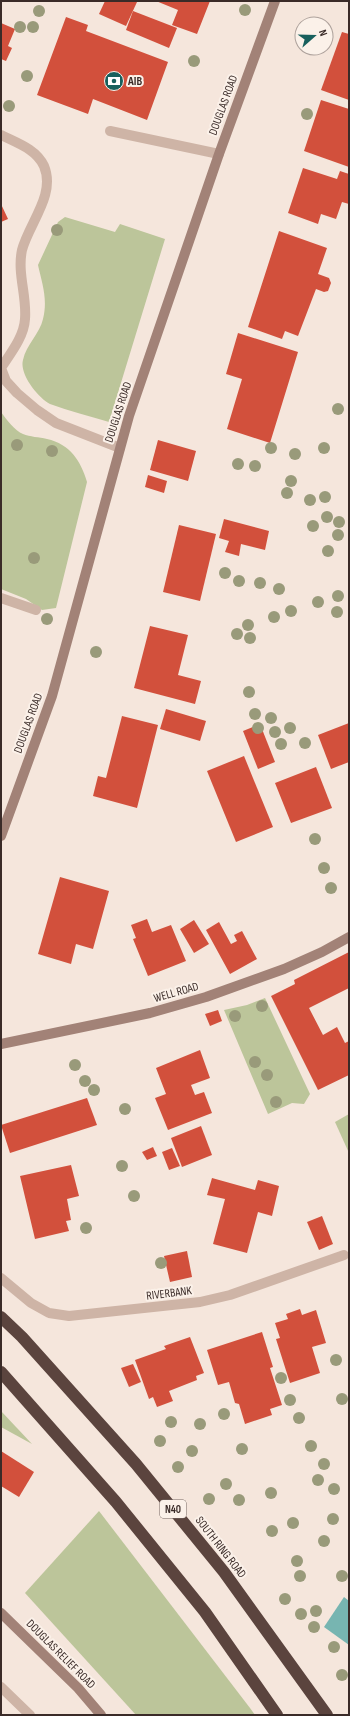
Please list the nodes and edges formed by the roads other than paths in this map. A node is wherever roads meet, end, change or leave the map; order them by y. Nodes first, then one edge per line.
1 (275, 1) edge
2 (110, 131) dead end
3 (1, 135) edge
4 (219, 154) junction
5 (1, 368) edge
6 (120, 448) junction
7 (1, 598) edge
8 (36, 610) dead end
9 (1, 836) edge
10 (349, 937) edge
11 (1, 1044) edge
12 (344, 1255) dead end
13 (1, 1278) edge
14 (1, 1317) edge
15 (1, 1372) edge
16 (1, 1613) edge
17 (1, 1687) edge
18 (30, 1715) edge
19 (101, 1715) edge
20 (277, 1715) edge
21 (327, 1715) edge

1 - 4 main road, DOUGLAS ROAD
2 - 4 street
3 - 5 street
4 - 6 main road, DOUGLAS ROAD
5 - 6 street
6 - 9 main road, DOUGLAS ROAD
7 - 8 street
10 - 11 main road, WELL ROAD
12 - 13 street, RIVERBANK
14 - 21 highway, SOUTH RING ROAD / N40
15 - 20 highway
16 - 19 main road, DOUGLAS RELIEF ROAD
17 - 18 street

